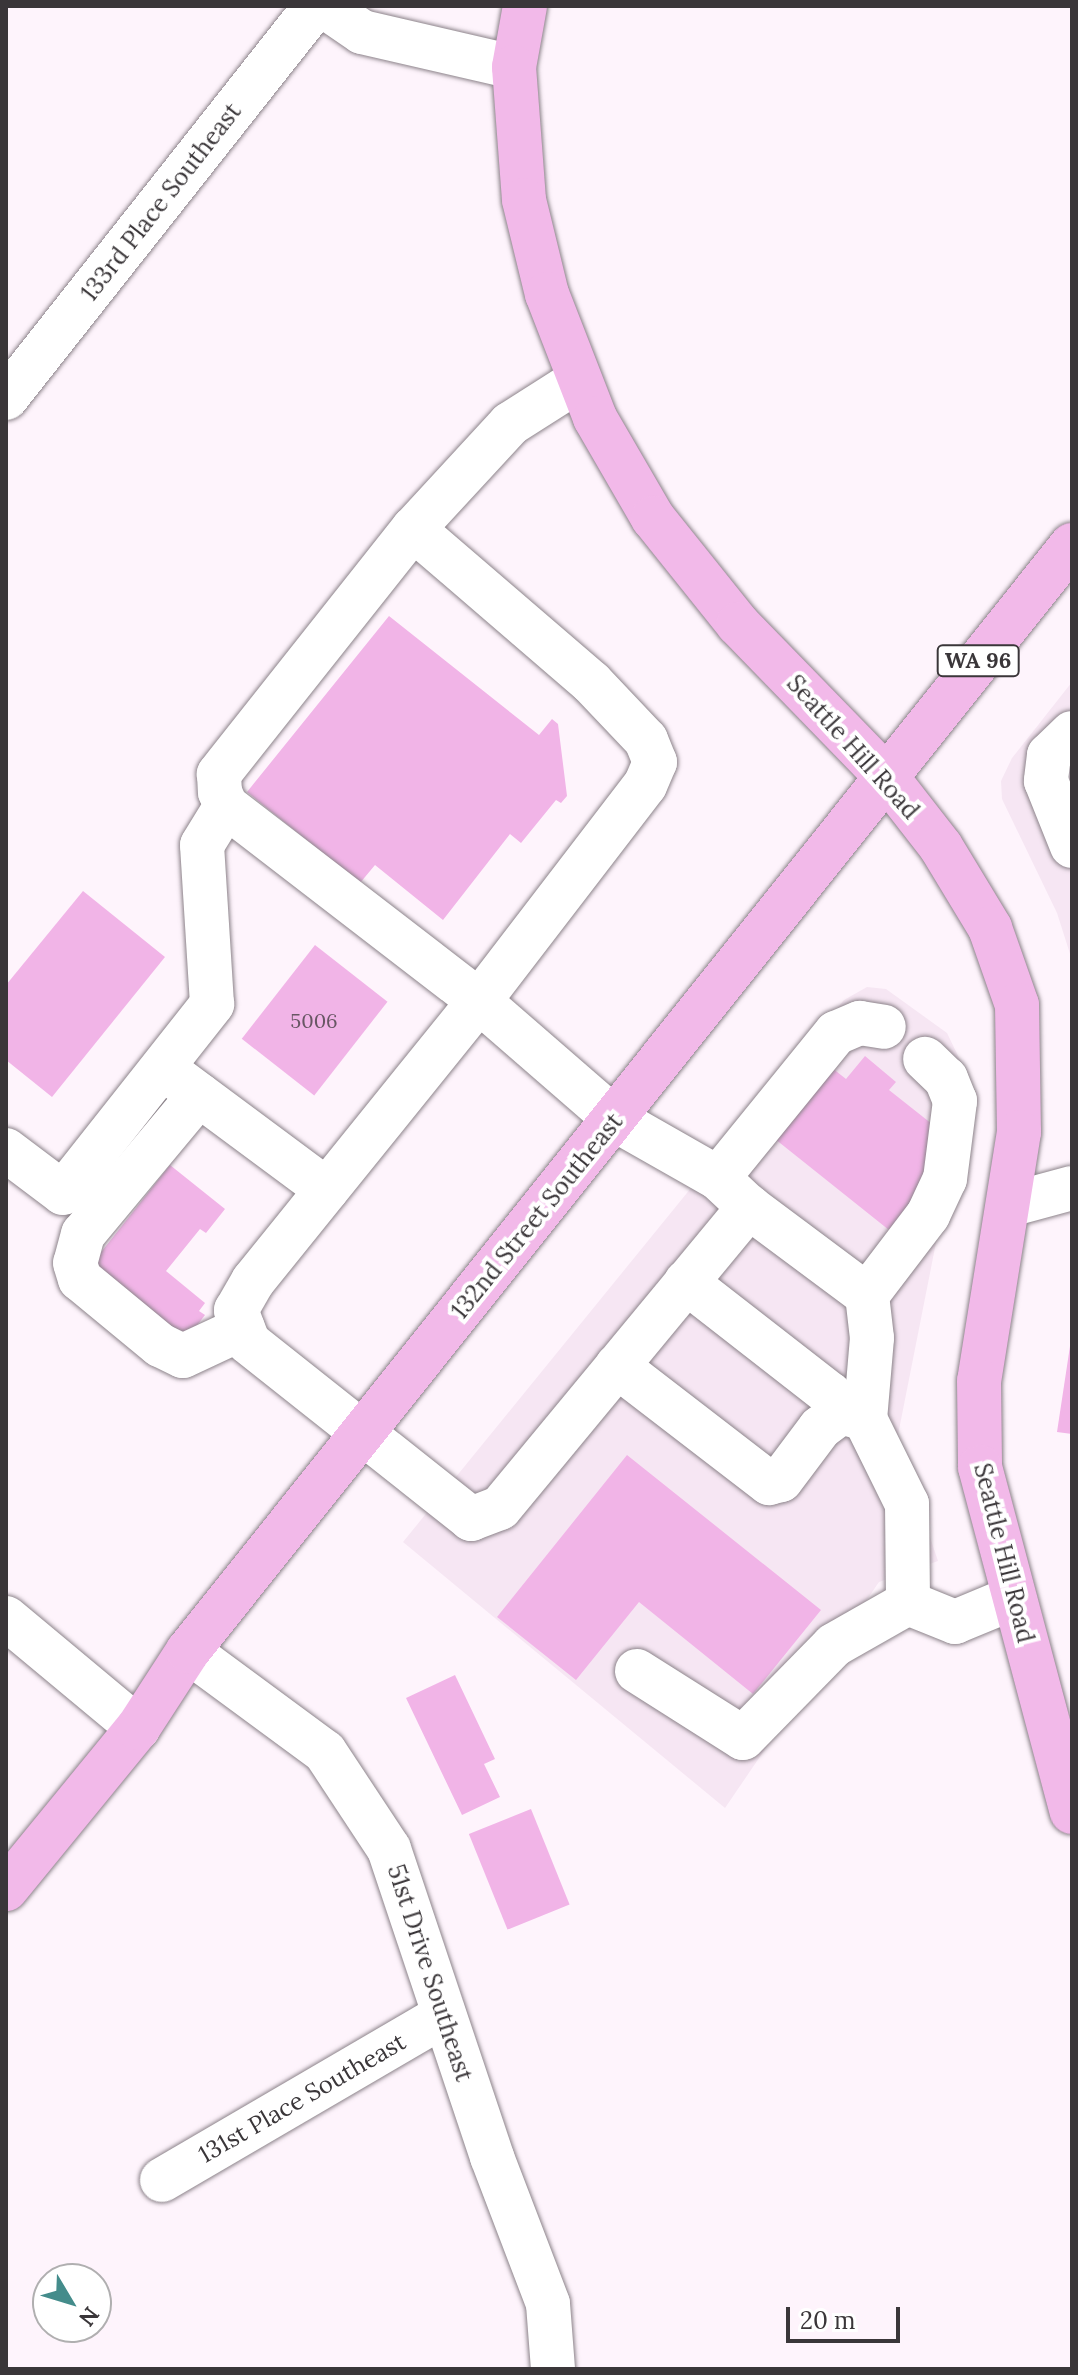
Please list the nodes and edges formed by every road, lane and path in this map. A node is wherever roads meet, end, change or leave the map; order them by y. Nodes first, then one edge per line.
1 (316, 6) edge
2 (324, 6) edge
3 (525, 6) edge
4 (514, 67) junction
5 (579, 380) junction
6 (6, 398) edge
7 (413, 529) junction
8 (1072, 545) edge
9 (1072, 733) edge
10 (885, 775) junction
11 (226, 806) junction
12 (1072, 846) edge
13 (479, 1001) junction
14 (884, 1027) dead end
15 (925, 1059) dead end
16 (162, 1067) junction
17 (199, 1095) junction
18 (616, 1120) junction
19 (6, 1150) edge
20 (1072, 1188) edge
21 (327, 1190) junction
22 (733, 1192) junction
23 (1009, 1205) junction
24 (686, 1282) junction
25 (867, 1295) junction
26 (243, 1328) junction
27 (617, 1366) junction
28 (853, 1416) junction
29 (362, 1432) junction
30 (1013, 1598) junction
31 (908, 1603) junction
32 (6, 1618) edge
33 (188, 1651) junction
34 (637, 1671) dead end
35 (138, 1728) junction
36 (1072, 1812) edge
37 (6, 1889) edge
38 (443, 2016) junction
39 (162, 2180) dead end
40 (553, 2369) edge

1 - 6 street, 133rd Place Southeast
2 - 4 street
3 - 4 main road, Seattle Hill Road
4 - 5 main road, Seattle Hill Road
5 - 7 street
5 - 10 main road, Seattle Hill Road
7 - 11 street
7 - 13 street
8 - 10 main road, 132nd Street Southeast / WA 96
9 - 12 street
10 - 18 main road, 132nd Street Southeast
10 - 23 main road, Seattle Hill Road
11 - 13 street
11 - 16 street
13 - 18 street
13 - 21 street
14 - 22 street
15 - 25 street
16 - 17 street
16 - 19 street
17 - 21 street
17 - 26 street
18 - 22 street
18 - 29 main road, 132nd Street Southeast
20 - 23 street
21 - 26 street
22 - 24 street
22 - 25 street
23 - 30 main road, Seattle Hill Road
24 - 27 street
24 - 28 street
25 - 28 street
26 - 29 street
27 - 28 street
27 - 29 street
28 - 31 street
29 - 33 main road, 132nd Street Southeast
30 - 31 street
30 - 36 main road, Seattle Hill Road
31 - 34 street
32 - 35 street
33 - 35 main road, 132nd Street Southeast
33 - 38 street, 51st Drive Southeast
35 - 37 main road, 132nd Street Southeast
38 - 39 street, 131st Place Southeast
38 - 40 street, 51st Drive Southeast

